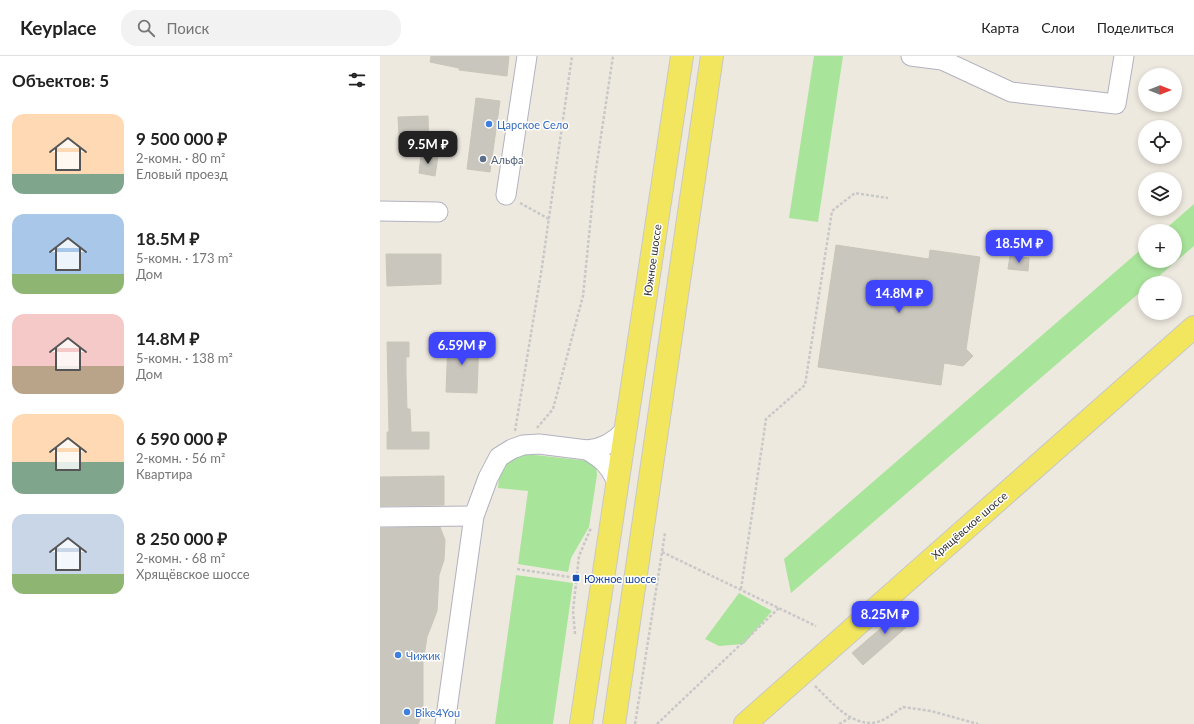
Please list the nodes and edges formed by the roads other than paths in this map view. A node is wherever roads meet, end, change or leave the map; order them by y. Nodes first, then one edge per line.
1 (527, 56) edge
2 (682, 56) edge
3 (712, 56) edge
4 (911, 56) edge
5 (1124, 56) edge
6 (506, 195) road end
7 (380, 211) edge
8 (438, 212) dead end
9 (1194, 327) edge
10 (627, 428) junction
11 (587, 450) junction
12 (618, 486) junction
13 (474, 516) junction
14 (380, 517) edge
15 (445, 724) edge
16 (581, 724) edge
17 (614, 724) edge
18 (745, 724) edge

1 - 6 street
2 - 10 main road, Южное шоссе
3 - 17 main road
4 - 5 street
7 - 8 street
9 - 18 main road, Хрящёвское шоссе
10 - 11 street
10 - 12 main road, Южное шоссе
11 - 12 street
11 - 13 street
12 - 16 main road, Южное шоссе
13 - 14 street
13 - 15 street

